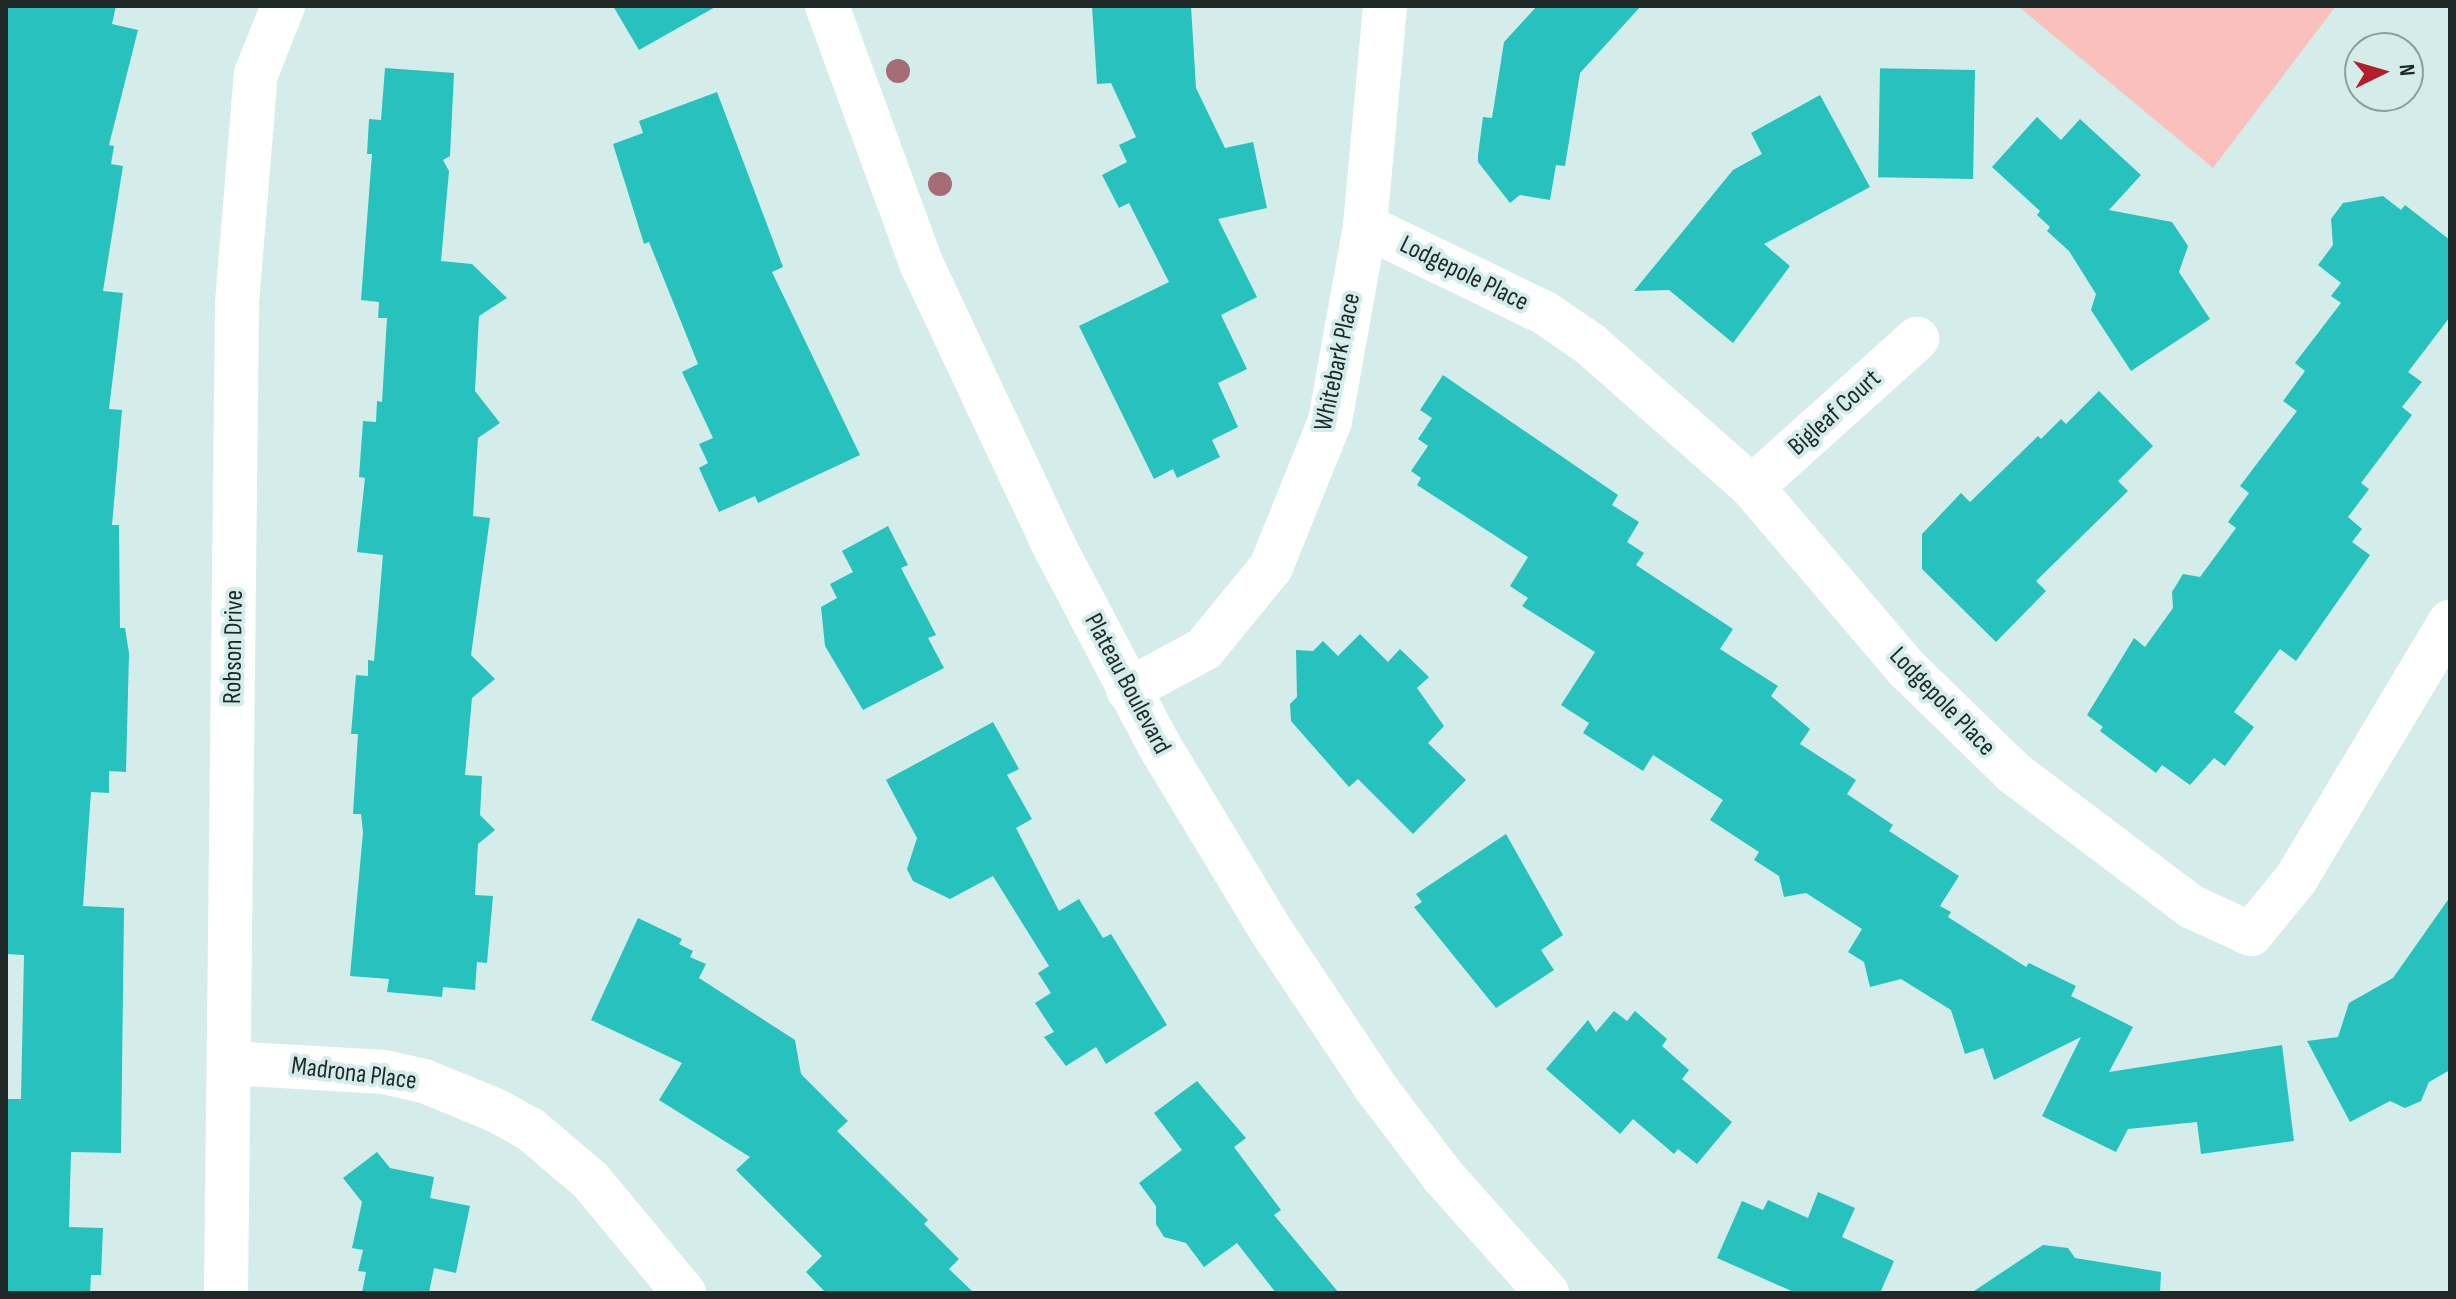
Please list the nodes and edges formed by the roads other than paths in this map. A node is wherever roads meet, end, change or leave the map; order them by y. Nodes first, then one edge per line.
1 (283, 6) edge
2 (827, 6) edge
3 (1385, 6) edge
4 (1365, 226) junction
5 (1917, 339) dead end
6 (1752, 487) junction
7 (2450, 622) edge
8 (1128, 690) junction
9 (229, 1063) junction
10 (226, 1293) edge
11 (684, 1293) edge
12 (1547, 1293) edge

1 - 9 street, Robson Drive
2 - 8 street, Plateau Boulevard
3 - 4 street, Whitebark Place
4 - 6 street, Lodgepole Place
4 - 8 street, Whitebark Place
5 - 6 street, Bigleaf Court
6 - 7 street, Lodgepole Place
8 - 12 street, Plateau Boulevard
9 - 10 street, Robson Drive
9 - 11 street, Madrona Place

